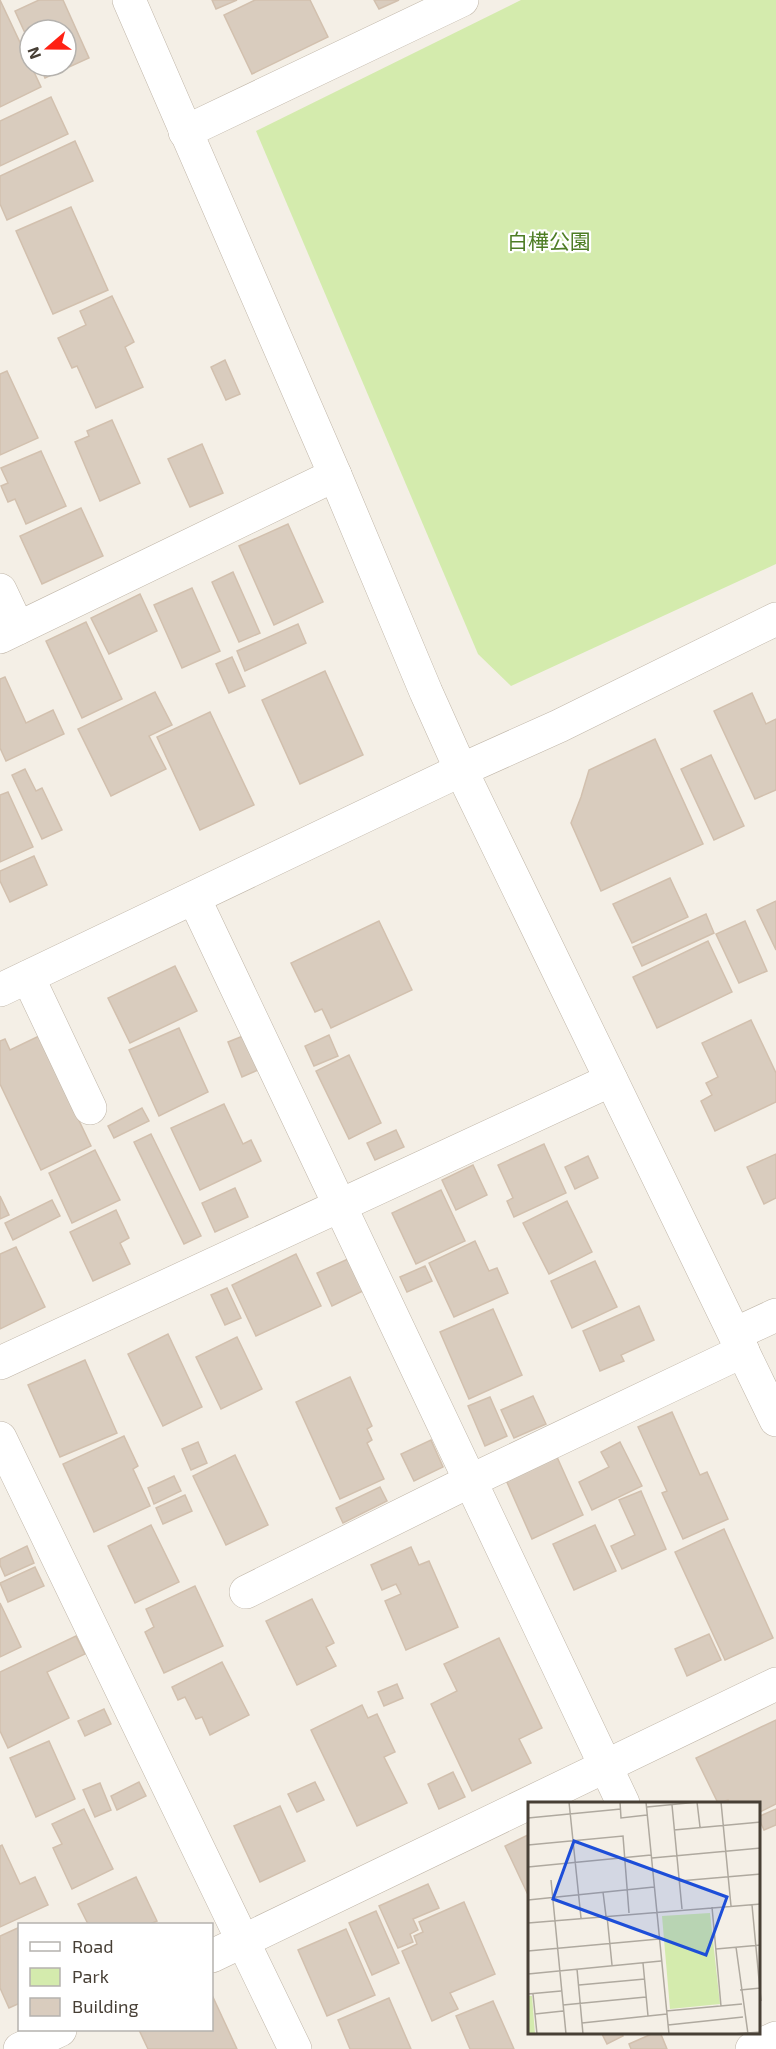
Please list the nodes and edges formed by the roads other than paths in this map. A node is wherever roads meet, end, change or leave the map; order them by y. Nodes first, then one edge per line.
1 (129, 0) edge
2 (462, 0) edge
3 (423, 8) edge
4 (185, 132) junction
5 (335, 475) junction
6 (0, 590) edge
7 (776, 619) edge
8 (9, 632) edge
9 (462, 770) junction
10 (194, 898) junction
11 (14, 984) edge
12 (611, 1080) junction
13 (90, 1108) dead end
14 (340, 1205) junction
15 (776, 1315) edge
16 (739, 1343) junction
17 (0, 1363) edge
18 (776, 1420) edge
19 (0, 1438) edge
20 (470, 1481) junction
21 (246, 1592) dead end
22 (776, 1684) edge
23 (605, 1767) junction
24 (532, 1802) edge
25 (622, 1802) edge
26 (528, 1804) edge
27 (243, 1941) junction
28 (213, 1956) edge
29 (58, 2031) edge
30 (736, 2034) edge
31 (776, 2038) edge
32 (20, 2049) edge
33 (295, 2049) edge
34 (743, 2049) edge
35 (752, 2049) edge

1 - 4 street
2 - 3 street
3 - 4 street
4 - 5 street
5 - 8 street
5 - 9 street
6 - 8 street
7 - 9 street
9 - 10 street
9 - 12 street
10 - 11 street
10 - 14 street
11 - 13 street
12 - 14 street
12 - 16 street
14 - 17 street
14 - 20 street
15 - 16 street
16 - 18 street
16 - 20 street
19 - 27 street
20 - 21 street
20 - 23 street
22 - 23 street
23 - 24 street
23 - 25 street
26 - 27 street
27 - 28 street
27 - 33 street
29 - 32 street
30 - 34 street
31 - 35 street

